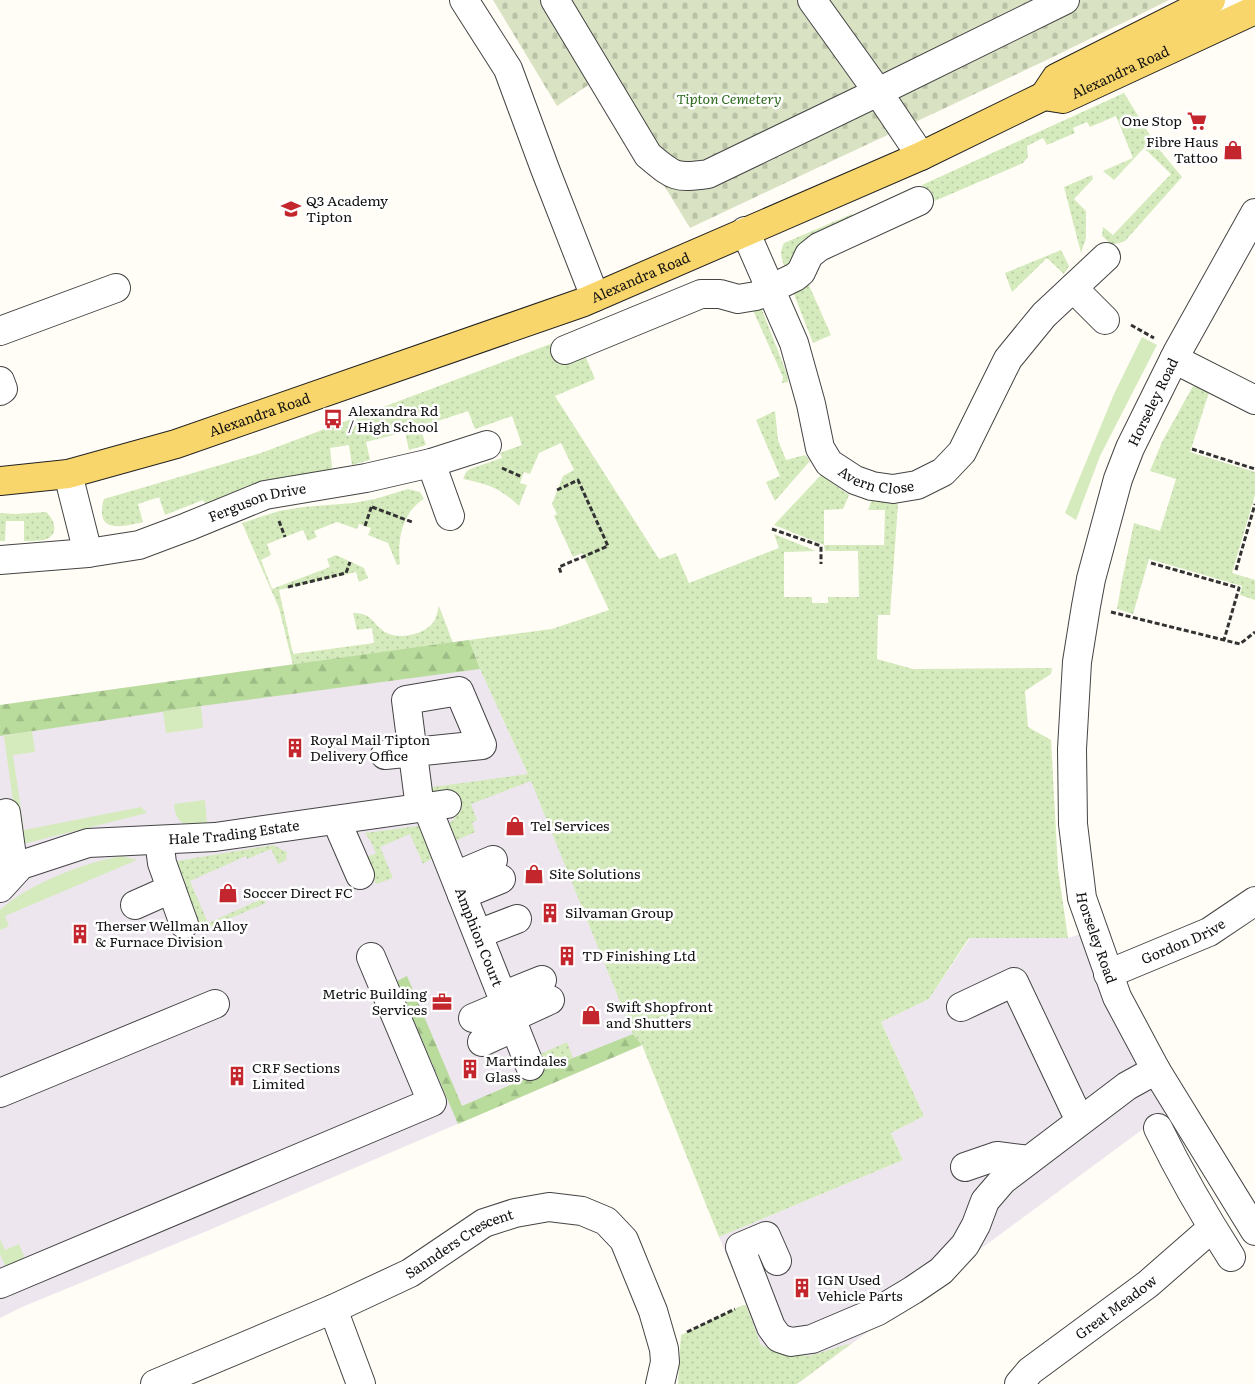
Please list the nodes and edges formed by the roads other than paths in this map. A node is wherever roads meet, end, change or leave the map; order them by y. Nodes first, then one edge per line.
1 (464, 0) edge
2 (555, 0) edge
3 (812, 0) edge
4 (1065, 0) edge
5 (1212, 0) edge
6 (1242, 0) edge
7 (1255, 10) edge
8 (1183, 15) junction
9 (878, 92) junction
10 (1044, 96) junction
11 (921, 156) junction
12 (919, 201) dead end
13 (1255, 213) edge
14 (745, 231) junction
15 (1106, 257) dead end
16 (116, 288) dead end
17 (1073, 288) junction
18 (771, 289) junction
19 (595, 297) junction
20 (1105, 320) road end
21 (0, 331) edge
22 (564, 350) dead end
23 (1176, 355) junction
24 (0, 381) edge
25 (0, 391) edge
26 (1255, 400) edge
27 (487, 445) dead end
28 (431, 463) junction
29 (68, 474) junction
30 (0, 481) edge
31 (450, 516) dead end
32 (88, 553) junction
33 (0, 560) edge
34 (385, 755) dead end
35 (432, 806) junction
36 (6, 813) dead end
37 (336, 820) junction
38 (159, 840) junction
39 (11, 864) edge
40 (497, 870) dead end
41 (360, 875) dead end
42 (458, 885) junction
43 (0, 888) edge
44 (171, 889) junction
45 (1255, 900) edge
46 (135, 905) dead end
47 (517, 919) dead end
48 (184, 924) dead end
49 (478, 934) junction
50 (371, 957) dead end
51 (1108, 974) junction
52 (546, 990) dead end
53 (215, 1004) dead end
54 (961, 1007) dead end
55 (508, 1011) junction
56 (477, 1030) dead end
57 (530, 1066) dead end
58 (1156, 1070) junction
59 (0, 1094) edge
60 (1080, 1121) junction
61 (1158, 1128) dead end
62 (1029, 1160) junction
63 (965, 1167) dead end
64 (1212, 1228) junction
65 (1255, 1231) edge
66 (1231, 1257) dead end
67 (777, 1261) dead end
68 (5, 1282) edge
69 (333, 1309) junction
70 (155, 1384) edge
71 (361, 1384) edge
72 (660, 1384) edge
73 (1019, 1384) edge

1 - 19 street
2 - 9 street
3 - 9 street
4 - 9 street
5 - 8 main road
6 - 8 street
7 - 10 main road, Alexandra Road
8 - 10 main road
9 - 11 street
10 - 11 main road, Alexandra Road
11 - 14 main road, Alexandra Road
12 - 18 street
13 - 23 street, Horseley Road
14 - 18 street, Avern Close
14 - 19 main road, Alexandra Road
15 - 17 street, Avern Close
16 - 21 street
17 - 18 street, Avern Close
17 - 20 street
18 - 22 street
19 - 29 main road, Alexandra Road
23 - 26 street
23 - 51 street, Horseley Road
24 - 25 street
27 - 28 street, Ferguson Drive
28 - 31 street
28 - 32 street, Ferguson Drive
29 - 30 main road, Alexandra Road
29 - 32 street
32 - 33 street, Ferguson Drive
34 - 35 street, Amphion Court
35 - 37 street, Hale Trading Estate
35 - 42 street, Amphion Court
36 - 39 street
37 - 38 street, Hale Trading Estate
37 - 41 street
38 - 39 street, Hale Trading Estate
38 - 44 street
39 - 43 street, Hale Trading Estate
40 - 42 street
42 - 49 street, Amphion Court
44 - 46 street
44 - 48 street
45 - 51 street, Gordon Drive
47 - 49 street
49 - 55 street, Amphion Court
50 - 68 street
51 - 58 street, Horseley Road
52 - 55 street
53 - 59 street
54 - 60 street
55 - 56 street
55 - 57 street, Amphion Court
58 - 60 street
58 - 65 street, Horseley Road
60 - 62 street
61 - 64 street
62 - 63 street
62 - 67 street
64 - 66 street
64 - 73 street, Great Meadow
69 - 70 street, Sannders Crescent
69 - 71 street
69 - 72 street, Sannders Crescent

